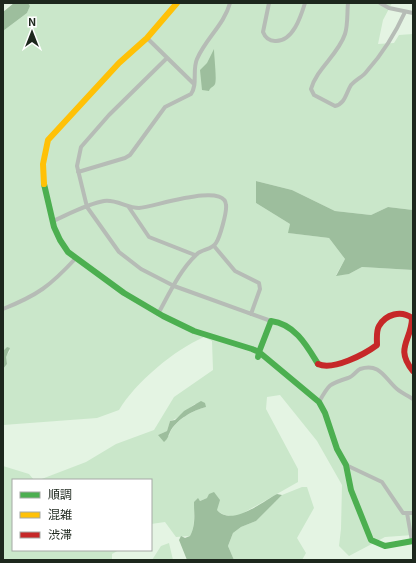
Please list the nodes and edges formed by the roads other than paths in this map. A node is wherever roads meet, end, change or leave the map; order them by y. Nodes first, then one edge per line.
1 (177, 3) edge
2 (230, 3) edge
3 (269, 3) edge
4 (305, 3) edge
5 (348, 3) edge
6 (380, 3) edge
7 (405, 12) junction
8 (413, 13) edge
9 (148, 38) junction
10 (168, 58) junction
11 (194, 85) junction
12 (78, 172) junction
13 (128, 206) junction
14 (87, 207) junction
15 (53, 221) junction
16 (214, 246) junction
17 (195, 255) junction
18 (76, 258) junction
19 (174, 286) junction
20 (3, 309) edge
21 (158, 314) junction
22 (251, 314) junction
23 (271, 321) junction
24 (258, 354) junction
25 (413, 371) edge
26 (413, 399) edge
27 (319, 402) junction
28 (346, 465) junction
29 (413, 508) edge
30 (407, 513) junction
31 (413, 513) edge
32 (413, 541) edge

1 - 9 street
2 - 11 street
3 - 4 street
5 - 7 street
6 - 7 street
7 - 8 street
9 - 10 street
9 - 15 street
10 - 11 street
10 - 12 street
11 - 12 street
12 - 14 street
13 - 14 street
13 - 16 street
13 - 17 street
14 - 15 street
14 - 19 street
15 - 18 street
16 - 17 street
16 - 22 street
17 - 19 street
18 - 20 street
18 - 21 street
19 - 21 street
19 - 22 street
21 - 24 street
22 - 23 street
23 - 24 street
23 - 25 street
24 - 27 street
26 - 27 street
27 - 28 street
28 - 30 street
28 - 32 street
29 - 30 street
30 - 31 street
30 - 32 street

